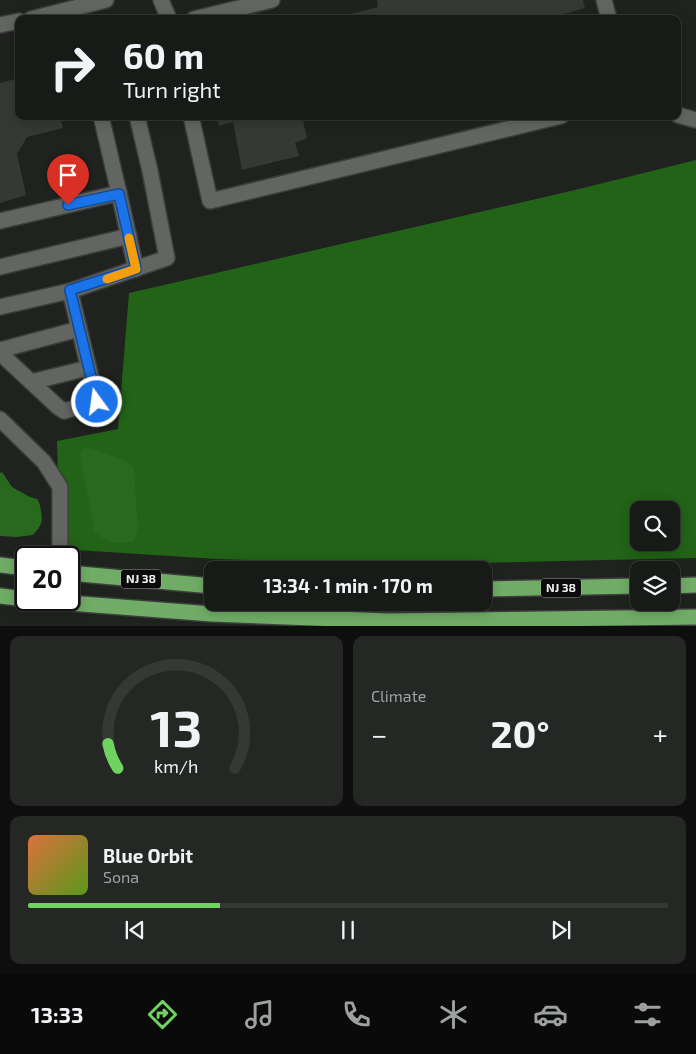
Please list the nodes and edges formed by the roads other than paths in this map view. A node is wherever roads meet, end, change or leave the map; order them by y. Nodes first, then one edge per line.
1 (106, 0) edge
2 (161, 0) edge
3 (272, 0) edge
4 (604, 0) edge
5 (73, 9) edge
6 (48, 15) edge
7 (167, 15) edge
8 (210, 15) edge
9 (608, 15) edge
10 (15, 22) edge
11 (0, 25) edge
12 (681, 116) edge
13 (102, 120) edge
14 (137, 120) edge
15 (192, 120) edge
16 (544, 120) edge
17 (696, 120) edge
18 (119, 194) junction
19 (0, 221) edge
20 (129, 236) junction
21 (0, 267) edge
22 (136, 269) junction
23 (70, 290) junction
24 (0, 307) edge
25 (79, 329) junction
26 (0, 351) edge
27 (88, 368) junction
28 (30, 382) junction
29 (0, 419) edge
30 (60, 546) edge
31 (0, 565) edge
32 (15, 567) edge
33 (80, 574) edge
34 (204, 585) edge
35 (696, 585) edge
36 (630, 586) edge
37 (680, 586) edge
38 (492, 589) edge
39 (0, 596) edge
40 (15, 598) edge
41 (80, 604) edge
42 (696, 616) edge

1 - 5 street
2 - 7 street
3 - 8 street
4 - 9 street
5 - 6 street
10 - 11 street
12 - 17 street
13 - 18 street
14 - 22 street
15 - 16 street
18 - 19 street
18 - 20 street
20 - 21 street
20 - 22 street
22 - 23 street
23 - 24 street
23 - 25 street
25 - 26 street
25 - 27 street
26 - 28 street
27 - 28 street
27 - 28 street
29 - 30 street
31 - 32 highway
33 - 34 highway, NJ 38
35 - 37 highway
36 - 38 highway, NJ 38
39 - 40 highway
41 - 42 highway, NJ 38

